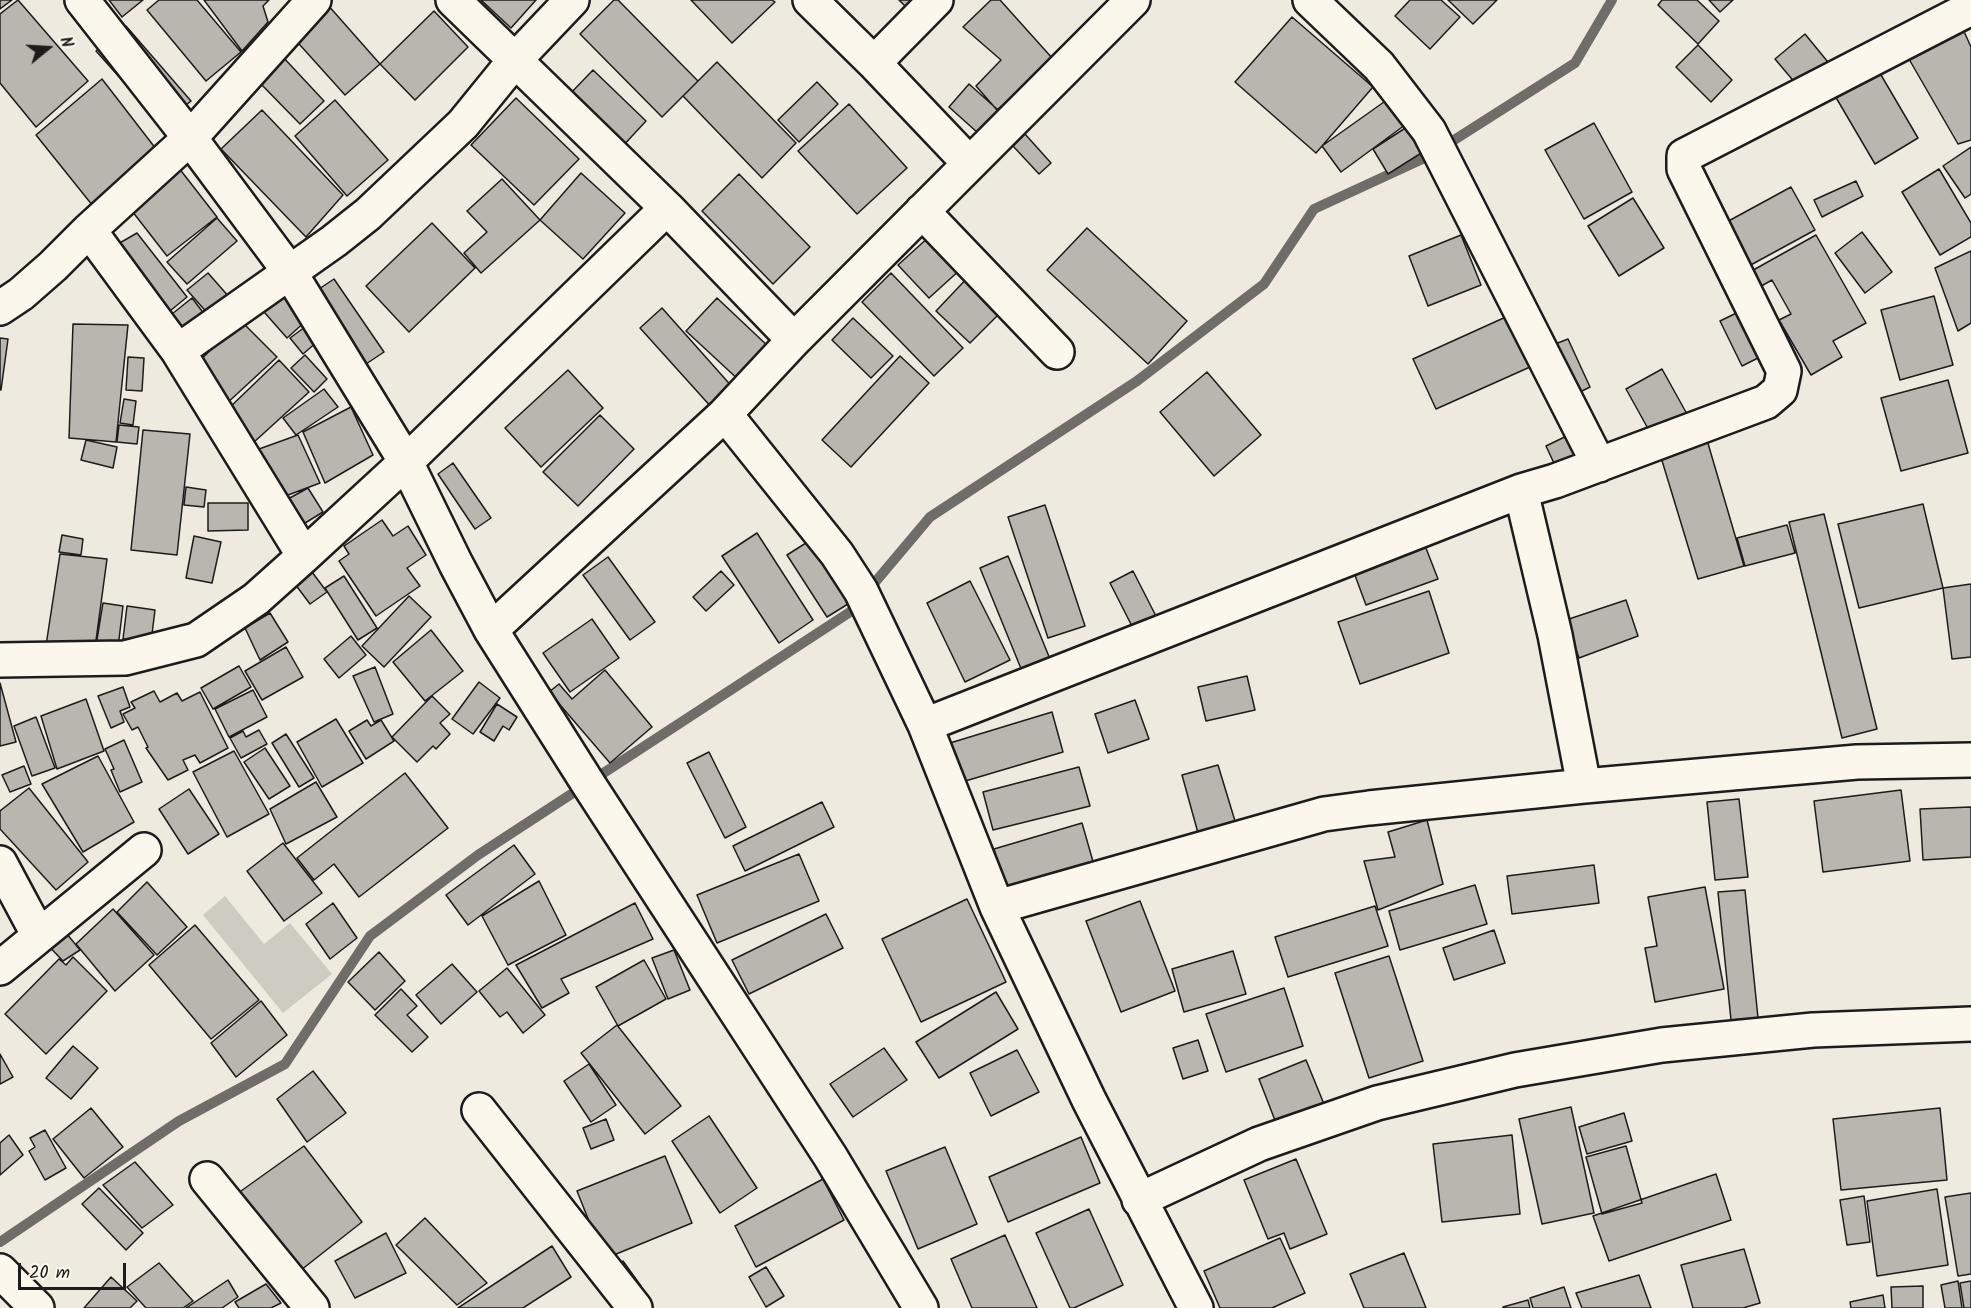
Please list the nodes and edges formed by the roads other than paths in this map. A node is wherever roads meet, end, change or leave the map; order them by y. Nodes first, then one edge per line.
1 (82, 0) edge
2 (314, 0) edge
3 (453, 0) edge
4 (572, 0) edge
5 (810, 0) edge
6 (936, 0) edge
7 (1133, 0) edge
8 (1310, 0) edge
9 (1971, 8) edge
10 (515, 60) junction
11 (874, 63) junction
12 (190, 138) junction
13 (969, 163) junction
14 (667, 208) junction
15 (922, 211) junction
16 (89, 230) junction
17 (289, 271) junction
18 (0, 308) edge
19 (794, 340) junction
20 (178, 351) junction
21 (1057, 352) dead end
22 (725, 414) junction
23 (406, 462) junction
24 (1599, 465) junction
25 (1521, 491) junction
26 (304, 555) junction
27 (491, 630) junction
28 (0, 660) edge
29 (925, 724) junction
30 (1971, 760) edge
31 (1584, 786) junction
32 (144, 849) dead end
33 (0, 863) edge
34 (997, 907) junction
35 (39, 936) junction
36 (0, 968) edge
37 (1971, 1024) edge
38 (478, 1110) dead end
39 (207, 1179) dead end
40 (1139, 1200) junction
41 (0, 1271) edge
42 (37, 1308) edge
43 (312, 1308) edge
44 (635, 1308) edge
45 (921, 1308) edge
46 (1196, 1308) edge

1 - 12 street
2 - 12 street
3 - 10 street
4 - 10 street
5 - 11 street
6 - 11 street
7 - 13 street
8 - 24 street
9 - 24 street
10 - 14 street
10 - 17 street
11 - 13 street
12 - 16 street
12 - 17 street
13 - 15 street
14 - 19 street
14 - 23 street
15 - 19 street
15 - 21 street
16 - 18 street
16 - 20 street
17 - 20 street
17 - 23 street
19 - 22 street
20 - 26 street
22 - 27 street
22 - 29 street
23 - 26 street
23 - 27 street
24 - 25 street
25 - 29 street
25 - 31 street
26 - 28 street
27 - 45 street
29 - 34 street
30 - 31 street
31 - 34 street
32 - 35 street
33 - 35 street
34 - 40 street
35 - 36 street
37 - 40 street
38 - 44 street
39 - 43 street
40 - 46 street
41 - 42 street

